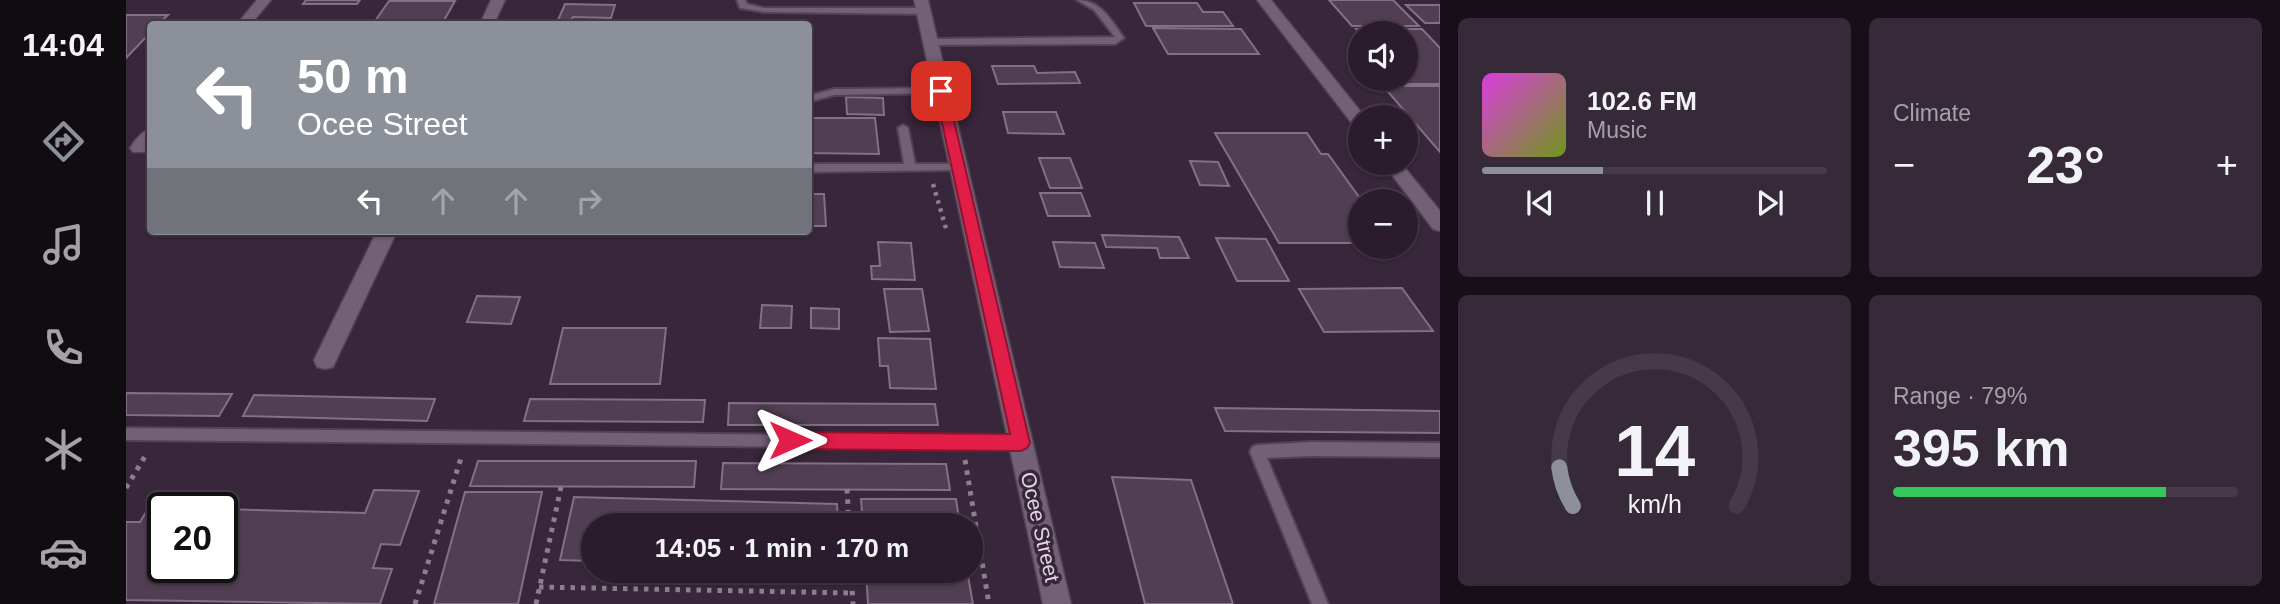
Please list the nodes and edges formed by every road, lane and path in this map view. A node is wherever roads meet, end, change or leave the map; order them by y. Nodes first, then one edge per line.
1 (264, 0) edge
2 (498, 0) edge
3 (741, 0) edge
4 (1081, 0) edge
5 (1264, 0) edge
6 (922, 6) edge
7 (246, 21) edge
8 (488, 21) edge
9 (930, 42) junction
10 (941, 91) junction
11 (812, 98) edge
12 (1348, 107) edge
13 (903, 128) dead end
14 (812, 168) edge
15 (910, 168) junction
16 (928, 168) junction
17 (959, 168) junction
18 (1401, 175) edge
19 (1440, 224) edge
20 (385, 235) edge
21 (949, 236) dead end
22 (325, 360) dead end
23 (126, 434) edge
24 (158, 435) junction
25 (468, 438) junction
26 (962, 442) junction
27 (1021, 443) junction
28 (1440, 450) edge
29 (561, 487) dead end
30 (126, 488) edge
31 (847, 489) dead end
32 (848, 513) edge
33 (852, 583) edge
34 (539, 587) junction
35 (852, 593) junction
36 (415, 604) edge
37 (536, 604) edge
38 (852, 604) edge
39 (989, 604) edge
40 (1057, 604) edge
41 (1320, 604) edge

1 - 7 street
2 - 8 street
3 - 6 lane
4 - 9 lane
5 - 12 street
6 - 9 street, Ocee Street
9 - 10 street, Ocee Street
10 - 11 lane
10 - 17 street, Ocee Street
13 - 15 lane
14 - 15 lane
15 - 16 lane
16 - 17 lane
16 - 21 path
17 - 27 street, Ocee Street
18 - 19 street
20 - 22 street
23 - 24 lane
24 - 25 lane
24 - 30 path
25 - 26 lane
25 - 36 path
26 - 27 lane
26 - 39 path
27 - 40 street, Ocee Street
28 - 41 lane
29 - 34 path
31 - 32 path
33 - 35 path
34 - 35 path
34 - 37 path
35 - 38 path

